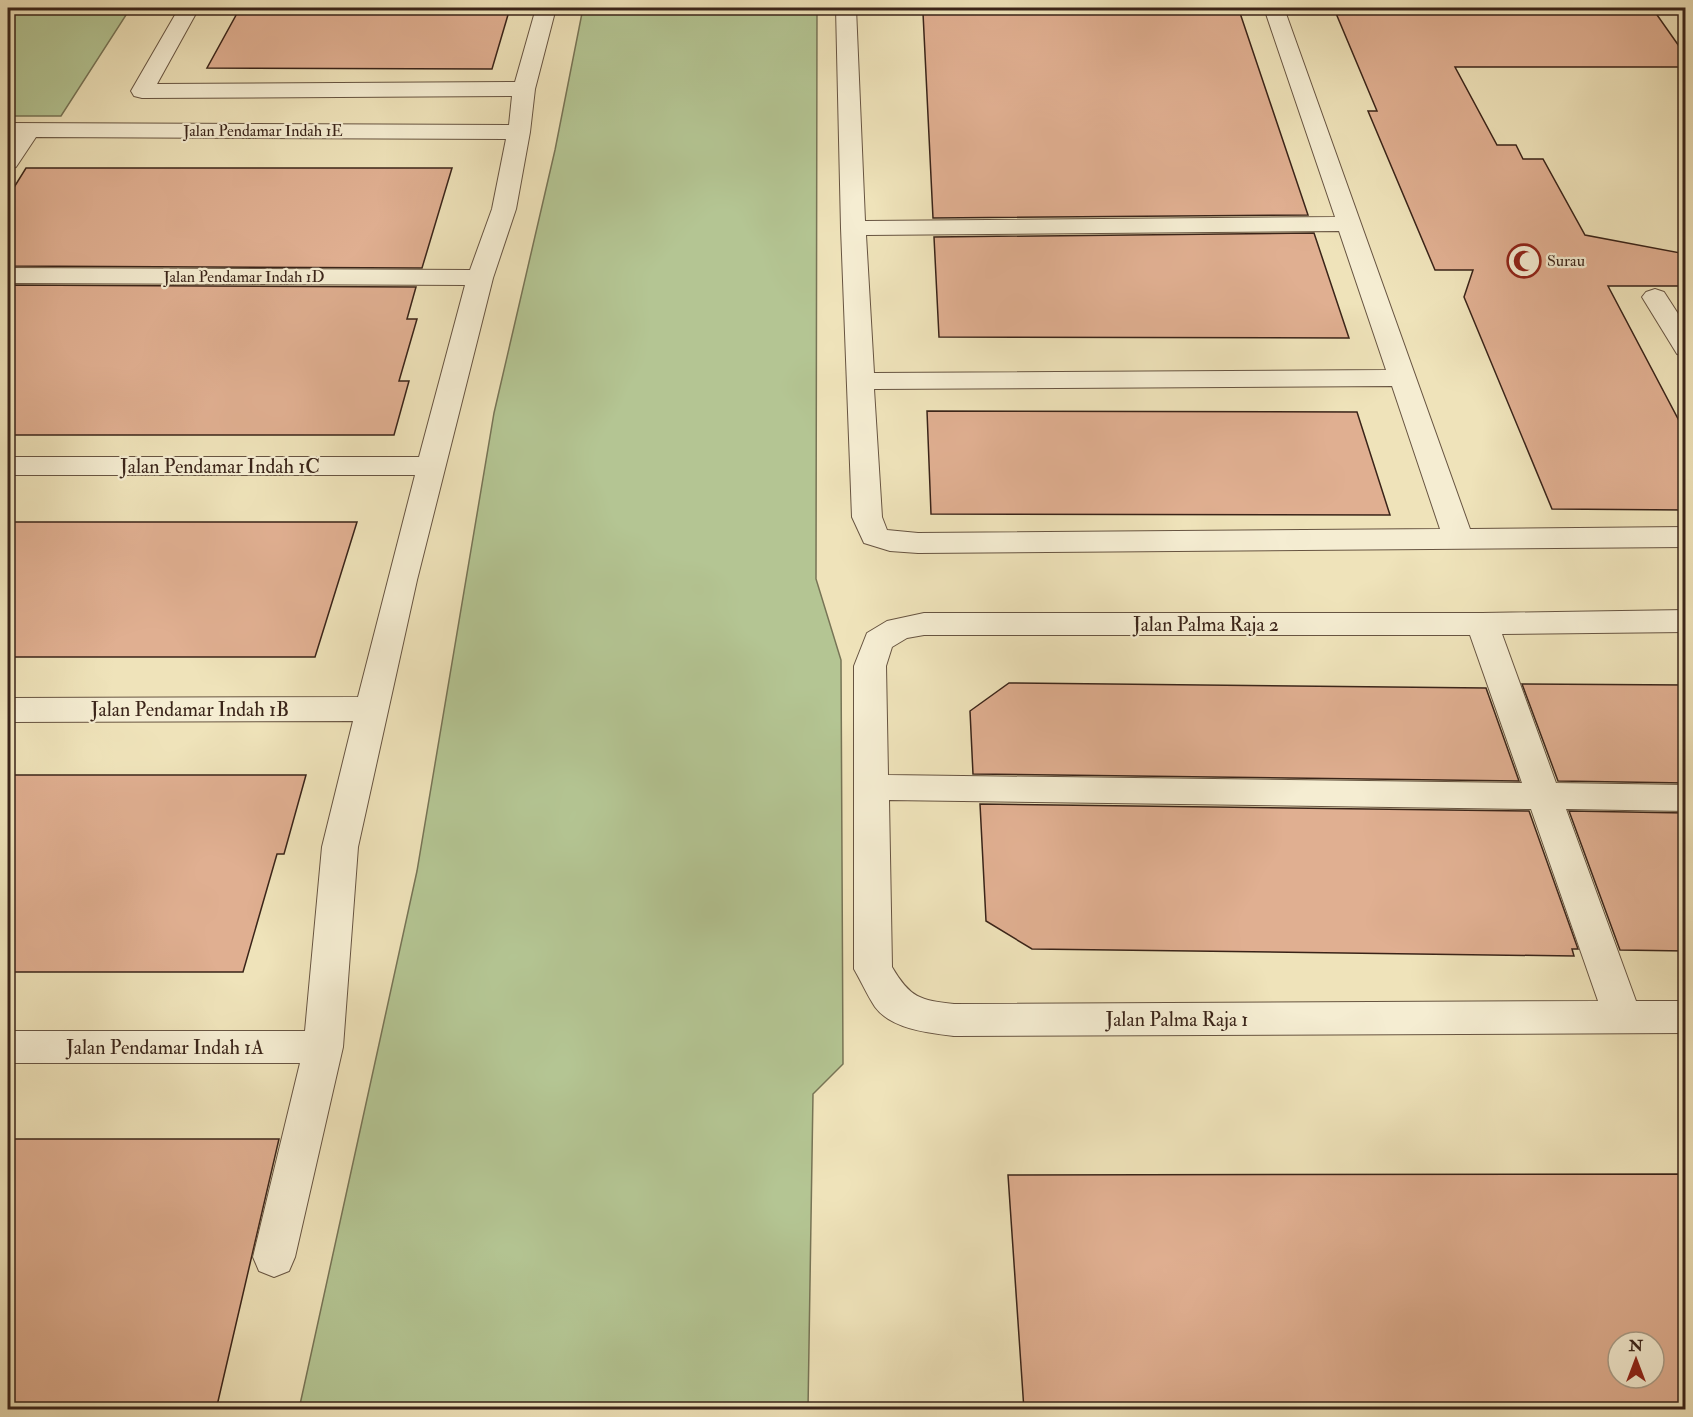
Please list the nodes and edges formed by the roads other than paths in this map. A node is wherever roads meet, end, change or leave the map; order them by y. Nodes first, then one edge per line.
1 (189, 8) edge
2 (546, 8) edge
3 (846, 8) edge
4 (1274, 8) edge
5 (524, 89) junction
6 (18, 130) edge
7 (519, 132) junction
8 (8, 162) edge
9 (1349, 224) junction
10 (853, 228) junction
11 (8, 275) edge
12 (480, 278) junction
13 (1655, 297) dead end
14 (1686, 348) edge
15 (1403, 378) junction
16 (862, 381) junction
17 (8, 466) edge
18 (432, 466) junction
19 (1686, 537) edge
20 (1459, 540) junction
21 (1686, 621) edge
22 (1482, 624) junction
23 (372, 709) junction
24 (8, 710) edge
25 (871, 787) junction
26 (1542, 797) junction
27 (1686, 798) edge
28 (1686, 1017) edge
29 (1623, 1018) junction
30 (8, 1047) edge
31 (323, 1047) junction
32 (274, 1257) dead end

1 - 5 street
2 - 5 street
3 - 10 street
4 - 9 street
5 - 7 street
6 - 7 street, Jalan Pendamar Indah 1E
6 - 8 street
7 - 12 street
9 - 10 street
9 - 15 street
10 - 16 street
11 - 12 street, Jalan Pendamar Indah 1D
12 - 18 street
13 - 14 street
15 - 16 street
15 - 20 street
16 - 20 street
17 - 18 street, Jalan Pendamar Indah 1C
18 - 23 street
19 - 20 street
21 - 22 street, Jalan Palma Raja 2
22 - 25 street, Jalan Palma Raja 2
22 - 26 street
23 - 24 street, Jalan Pendamar Indah 1B
23 - 31 street
25 - 26 street
25 - 29 street, Jalan Palma Raja 1
26 - 27 street
26 - 29 street
28 - 29 street, Jalan Palma Raja 1
30 - 31 street, Jalan Pendamar Indah 1A
31 - 32 street

